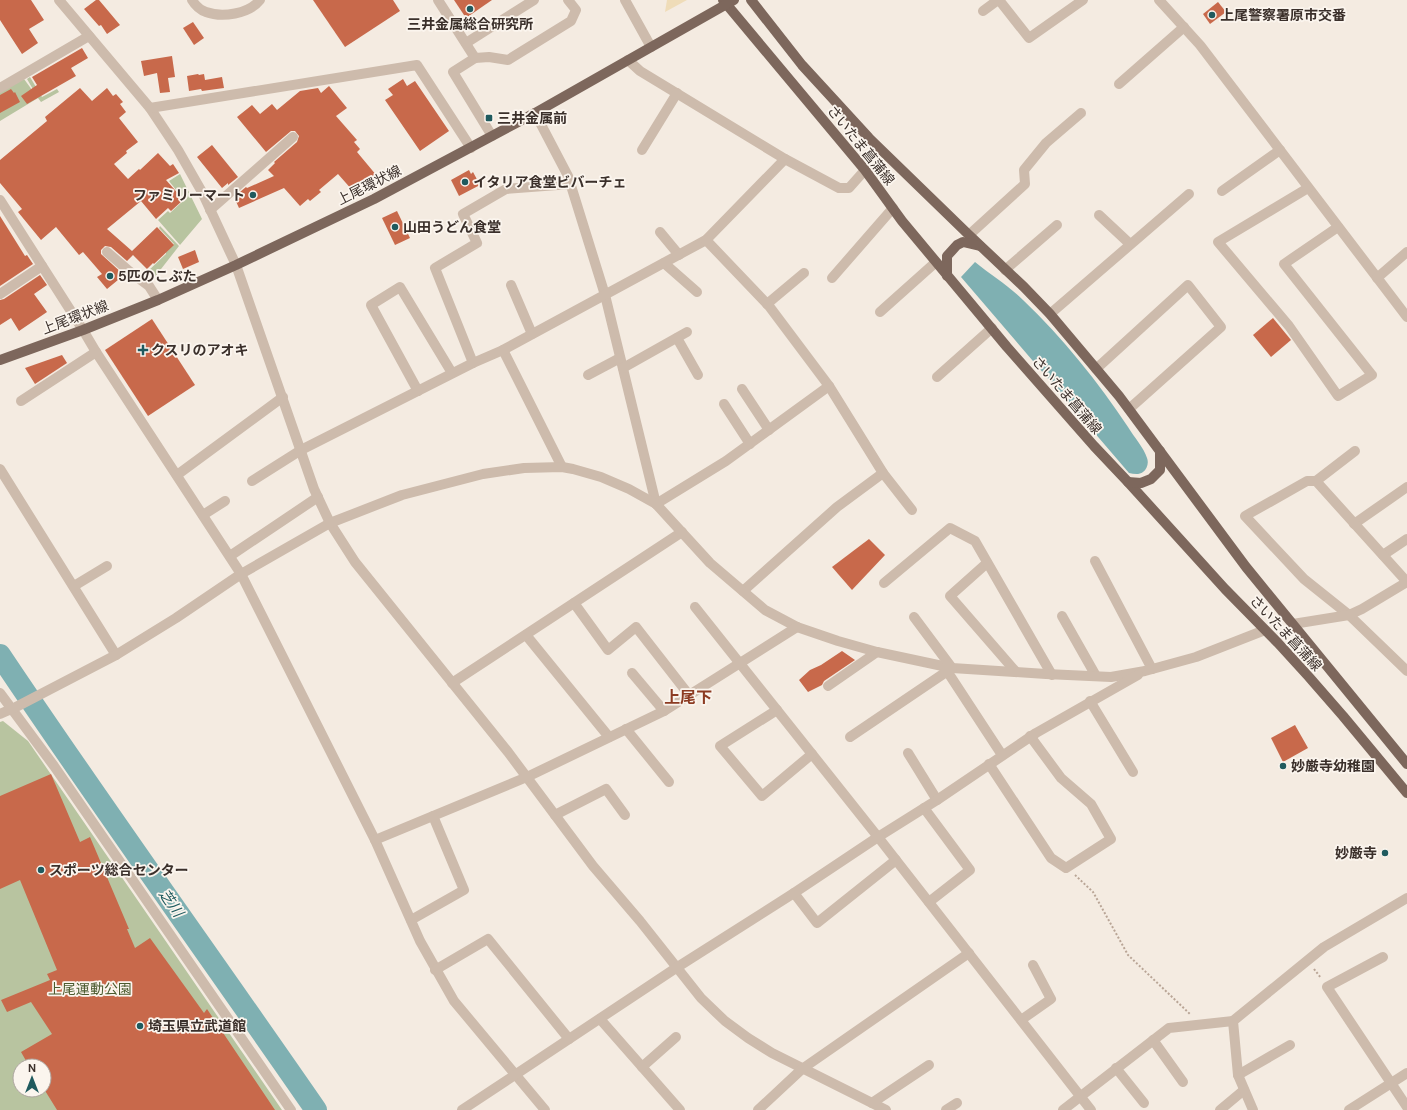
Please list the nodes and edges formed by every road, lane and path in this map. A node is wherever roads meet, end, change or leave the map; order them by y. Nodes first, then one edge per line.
1 (59, 0) edge
2 (192, 0) edge
3 (260, 0) edge
4 (438, 0) edge
5 (534, 0) edge
6 (568, 0) edge
7 (625, 0) edge
8 (751, 0) edge
9 (999, 0) edge
10 (1083, 0) edge
11 (1159, 0) edge
12 (728, 1) edge
13 (984, 10) dead end
14 (1184, 28) junction
15 (89, 36) junction
16 (463, 39) junction
17 (651, 47) junction
18 (475, 58) junction
19 (628, 60) junction
20 (1119, 84) dead end
21 (0, 88) edge
22 (677, 93) junction
23 (150, 108) junction
24 (535, 113) junction
25 (1081, 113) dead end
26 (492, 136) junction
27 (293, 137) dead end
28 (471, 148) junction
29 (642, 150) dead end
30 (1280, 150) junction
31 (785, 160) junction
32 (865, 170) junction
33 (571, 184) junction
34 (1308, 188) junction
35 (1222, 191) dead end
36 (1189, 194) dead end
37 (0, 200) edge
38 (893, 208) junction
39 (210, 210) junction
40 (1099, 215) dead end
41 (1057, 225) dead end
42 (1338, 227) junction
43 (660, 232) dead end
44 (969, 235) junction
45 (706, 240) junction
46 (1130, 244) junction
47 (980, 246) junction
48 (107, 252) dead end
49 (1407, 252) edge
50 (679, 255) junction
51 (936, 262) junction
52 (664, 263) junction
53 (236, 265) junction
54 (42, 266) junction
55 (1005, 270) junction
56 (804, 273) dead end
57 (947, 276) junction
58 (832, 278) dead end
59 (1377, 278) junction
60 (511, 286) dead end
61 (697, 292) dead end
62 (0, 294) edge
63 (605, 295) junction
64 (158, 300) junction
65 (766, 304) junction
66 (880, 312) dead end
67 (1050, 314) junction
68 (1407, 317) edge
69 (992, 328) junction
70 (83, 330) junction
71 (687, 332) dead end
72 (532, 334) junction
73 (677, 338) junction
74 (503, 350) junction
75 (96, 352) junction
76 (0, 360) edge
77 (473, 363) junction
78 (622, 363) junction
79 (1096, 369) junction
80 (452, 373) junction
81 (588, 375) dead end
82 (698, 375) dead end
83 (937, 377) dead end
84 (829, 386) junction
85 (742, 389) dead end
86 (418, 390) junction
87 (283, 397) junction
88 (21, 401) dead end
89 (724, 404) dead end
90 (1129, 408) junction
91 (769, 430) junction
92 (750, 444) junction
93 (301, 450) junction
94 (1160, 451) junction
95 (1355, 451) dead end
96 (562, 467) junction
97 (0, 469) edge
98 (883, 473) junction
99 (177, 475) junction
100 (252, 481) dead end
101 (1316, 481) junction
102 (1128, 482) junction
103 (1407, 487) edge
104 (318, 497) junction
105 (225, 501) dead end
106 (656, 504) junction
107 (912, 510) dead end
108 (203, 515) junction
109 (330, 523) junction
110 (1354, 524) junction
111 (682, 532) junction
112 (1407, 539) edge
113 (1382, 555) junction
114 (230, 556) junction
115 (1095, 561) dead end
116 (987, 563) junction
117 (107, 566) dead end
118 (241, 574) junction
119 (1407, 582) edge
120 (884, 583) dead end
121 (74, 586) junction
122 (743, 591) junction
123 (574, 603) junction
124 (695, 607) dead end
125 (1349, 615) junction
126 (1062, 616) dead end
127 (914, 617) dead end
128 (1293, 624) junction
129 (797, 627) junction
130 (1266, 630) junction
131 (526, 635) junction
132 (877, 652) junction
133 (116, 655) junction
134 (740, 663) junction
135 (949, 669) junction
136 (1149, 670) junction
137 (1407, 671) edge
138 (632, 672) dead end
139 (1016, 672) junction
140 (1052, 675) junction
141 (1096, 676) junction
142 (452, 683) junction
143 (828, 686) dead end
144 (0, 693) edge
145 (690, 695) junction
146 (1090, 701) junction
147 (13, 708) junction
148 (777, 710) junction
149 (664, 711) junction
150 (0, 714) edge
151 (626, 729) junction
152 (1030, 736) junction
153 (850, 737) dead end
154 (609, 738) junction
155 (908, 753) dead end
156 (812, 754) junction
157 (1002, 755) junction
158 (989, 764) junction
159 (1407, 764) edge
160 (1133, 772) dead end
161 (527, 777) junction
162 (669, 782) dead end
163 (1407, 793) edge
164 (937, 800) junction
165 (924, 808) junction
166 (625, 815) dead end
167 (433, 816) junction
168 (555, 816) junction
169 (878, 837) junction
170 (374, 840) junction
171 (896, 860) junction
172 (1066, 868) junction
173 (794, 893) junction
174 (1407, 898) edge
175 (929, 902) junction
176 (410, 920) junction
177 (969, 953) junction
178 (1383, 957) dead end
179 (1308, 960) junction
180 (1033, 965) dead end
181 (676, 968) junction
182 (435, 970) junction
183 (1327, 987) junction
184 (600, 1019) junction
185 (1021, 1020) junction
186 (1233, 1021) junction
187 (1201, 1024) junction
188 (676, 1037) dead end
189 (569, 1039) junction
190 (1153, 1040) junction
191 (1290, 1045) dead end
192 (929, 1065) dead end
193 (642, 1067) junction
194 (1116, 1068) junction
195 (802, 1069) junction
196 (1407, 1073) edge
197 (515, 1075) junction
198 (1238, 1075) junction
199 (1183, 1082) dead end
200 (1390, 1083) junction
201 (1244, 1090) junction
202 (1080, 1096) junction
203 (872, 1103) junction
204 (957, 1103) dead end
205 (1144, 1103) dead end
206 (1407, 1107) edge
207 (291, 1110) edge
208 (462, 1110) edge
209 (546, 1110) edge
210 (680, 1110) edge
211 (758, 1110) edge
212 (886, 1110) edge
213 (946, 1110) edge
214 (1064, 1110) edge
215 (1091, 1110) edge
216 (1220, 1110) edge
217 (1253, 1110) edge
218 (1349, 1110) edge

1 - 15 street
2 - 3 street
4 - 16 street
5 - 16 street
6 - 18 street
7 - 17 street
8 - 44 main road, さいたま菖蒲線
9 - 10 street
9 - 13 street
11 - 14 street
12 - 17 main road, 上尾環状線
12 - 32 main road, さいたま菖蒲線
14 - 20 street
14 - 30 street
15 - 21 street
15 - 23 street
16 - 18 street
17 - 19 main road, 上尾環状線
18 - 26 street
19 - 22 street
19 - 24 main road, 上尾環状線
22 - 29 street
22 - 31 street
23 - 28 street
23 - 39 street
24 - 26 main road, 上尾環状線
24 - 33 street
25 - 44 street
26 - 28 main road, 上尾環状線
27 - 39 street
28 - 53 main road, 上尾環状線
30 - 34 street
30 - 35 street
31 - 32 street
31 - 45 street
32 - 38 main road, さいたま菖蒲線
33 - 63 street
33 - 77 street
34 - 42 street
34 - 42 street
36 - 46 street
37 - 54 street
38 - 51 main road, さいたま菖蒲線
38 - 58 street
39 - 53 street
40 - 46 street
41 - 55 street
42 - 59 street
43 - 50 street
44 - 47 main road, さいたま菖蒲線
45 - 50 street
45 - 65 street
46 - 67 street
47 - 55 main road, さいたま菖蒲線
47 - 57 main road
48 - 64 street
49 - 59 street
50 - 52 street
51 - 57 main road, さいたま菖蒲線
51 - 66 street
52 - 61 street
52 - 63 street
53 - 64 main road, 上尾環状線
53 - 87 street
54 - 62 street
54 - 70 street
55 - 67 main road, さいたま菖蒲線
56 - 65 street
57 - 69 main road, さいたま菖蒲線
59 - 68 street
60 - 72 street
63 - 72 street
63 - 78 street
64 - 70 main road, 上尾環状線
65 - 84 street
67 - 79 main road, さいたま菖蒲線
69 - 83 street
69 - 102 main road, さいたま菖蒲線
70 - 75 street
70 - 76 main road, 上尾環状線
71 - 73 street
72 - 74 street
73 - 78 street
73 - 82 street
74 - 77 street
74 - 96 street
75 - 88 street
75 - 99 street
77 - 80 street
78 - 81 street
78 - 106 street
79 - 90 main road, さいたま菖蒲線
79 - 90 street
80 - 86 street
80 - 86 street
84 - 91 street
84 - 98 street
85 - 91 street
86 - 93 street
87 - 93 street
87 - 99 street
89 - 92 street
90 - 94 main road, さいたま菖蒲線
91 - 92 street
92 - 106 street
93 - 100 street
93 - 104 street
94 - 102 main road
94 - 128 main road, さいたま菖蒲線
95 - 101 street
96 - 106 street
96 - 109 street
97 - 121 street
98 - 107 street
98 - 122 street
99 - 108 street
101 - 110 street
101 - 125 street
102 - 130 main road, さいたま菖蒲線
103 - 110 street
104 - 109 street
104 - 114 street
105 - 108 street
106 - 111 street
108 - 114 street
109 - 118 street
109 - 142 street
110 - 113 street
111 - 122 street
111 - 123 street
112 - 113 street
113 - 119 street
114 - 118 street
115 - 136 street
116 - 120 street
116 - 139 street
116 - 140 street
117 - 121 street
118 - 133 street
118 - 170 street
119 - 125 street
121 - 133 street
122 - 129 street
123 - 131 street
123 - 145 street
124 - 134 street
125 - 128 street
125 - 137 street
126 - 141 street
127 - 135 street
128 - 159 main road, さいたま菖蒲線
129 - 132 street
129 - 134 street
130 - 136 street
130 - 163 main road, さいたま菖蒲線
131 - 142 street
131 - 154 street
132 - 135 street
132 - 143 street
133 - 147 street
134 - 145 street
134 - 148 street
135 - 139 street
135 - 153 street
135 - 157 street
136 - 141 street
136 - 146 street
138 - 149 street
139 - 140 street
140 - 141 street
142 - 161 street
144 - 147 street
145 - 149 street
146 - 152 street
146 - 160 street
147 - 150 street
147 - 207 street
148 - 156 street
148 - 156 street
149 - 151 street
151 - 154 street
151 - 162 street
152 - 157 street
152 - 172 street
154 - 161 street
155 - 164 street
156 - 169 street
157 - 158 street
158 - 164 street
158 - 172 street
161 - 167 street
161 - 168 street
164 - 165 street
165 - 169 street
165 - 175 street
166 - 168 street
167 - 170 street
167 - 176 street
168 - 181 street
169 - 171 street
169 - 173 street
170 - 176 street
171 - 173 street
171 - 175 street
172 - 187 path
173 - 181 street
174 - 179 street
175 - 177 street
176 - 182 street
177 - 185 street
177 - 195 street
178 - 183 street
179 - 183 path
179 - 186 street
180 - 185 street
181 - 184 street
181 - 195 street
182 - 189 street
182 - 197 street
183 - 200 street
184 - 189 street
184 - 193 street
185 - 202 street
186 - 187 street
186 - 198 street
187 - 190 street
188 - 193 street
189 - 197 street
190 - 194 street
190 - 199 street
191 - 198 street
192 - 203 street
193 - 210 street
194 - 202 street
194 - 205 street
195 - 203 street
195 - 211 street
196 - 200 street
197 - 208 street
197 - 209 street
198 - 201 street
200 - 206 street
200 - 218 street
201 - 216 street
201 - 217 street
202 - 214 street
202 - 215 street
203 - 212 street
204 - 213 street

